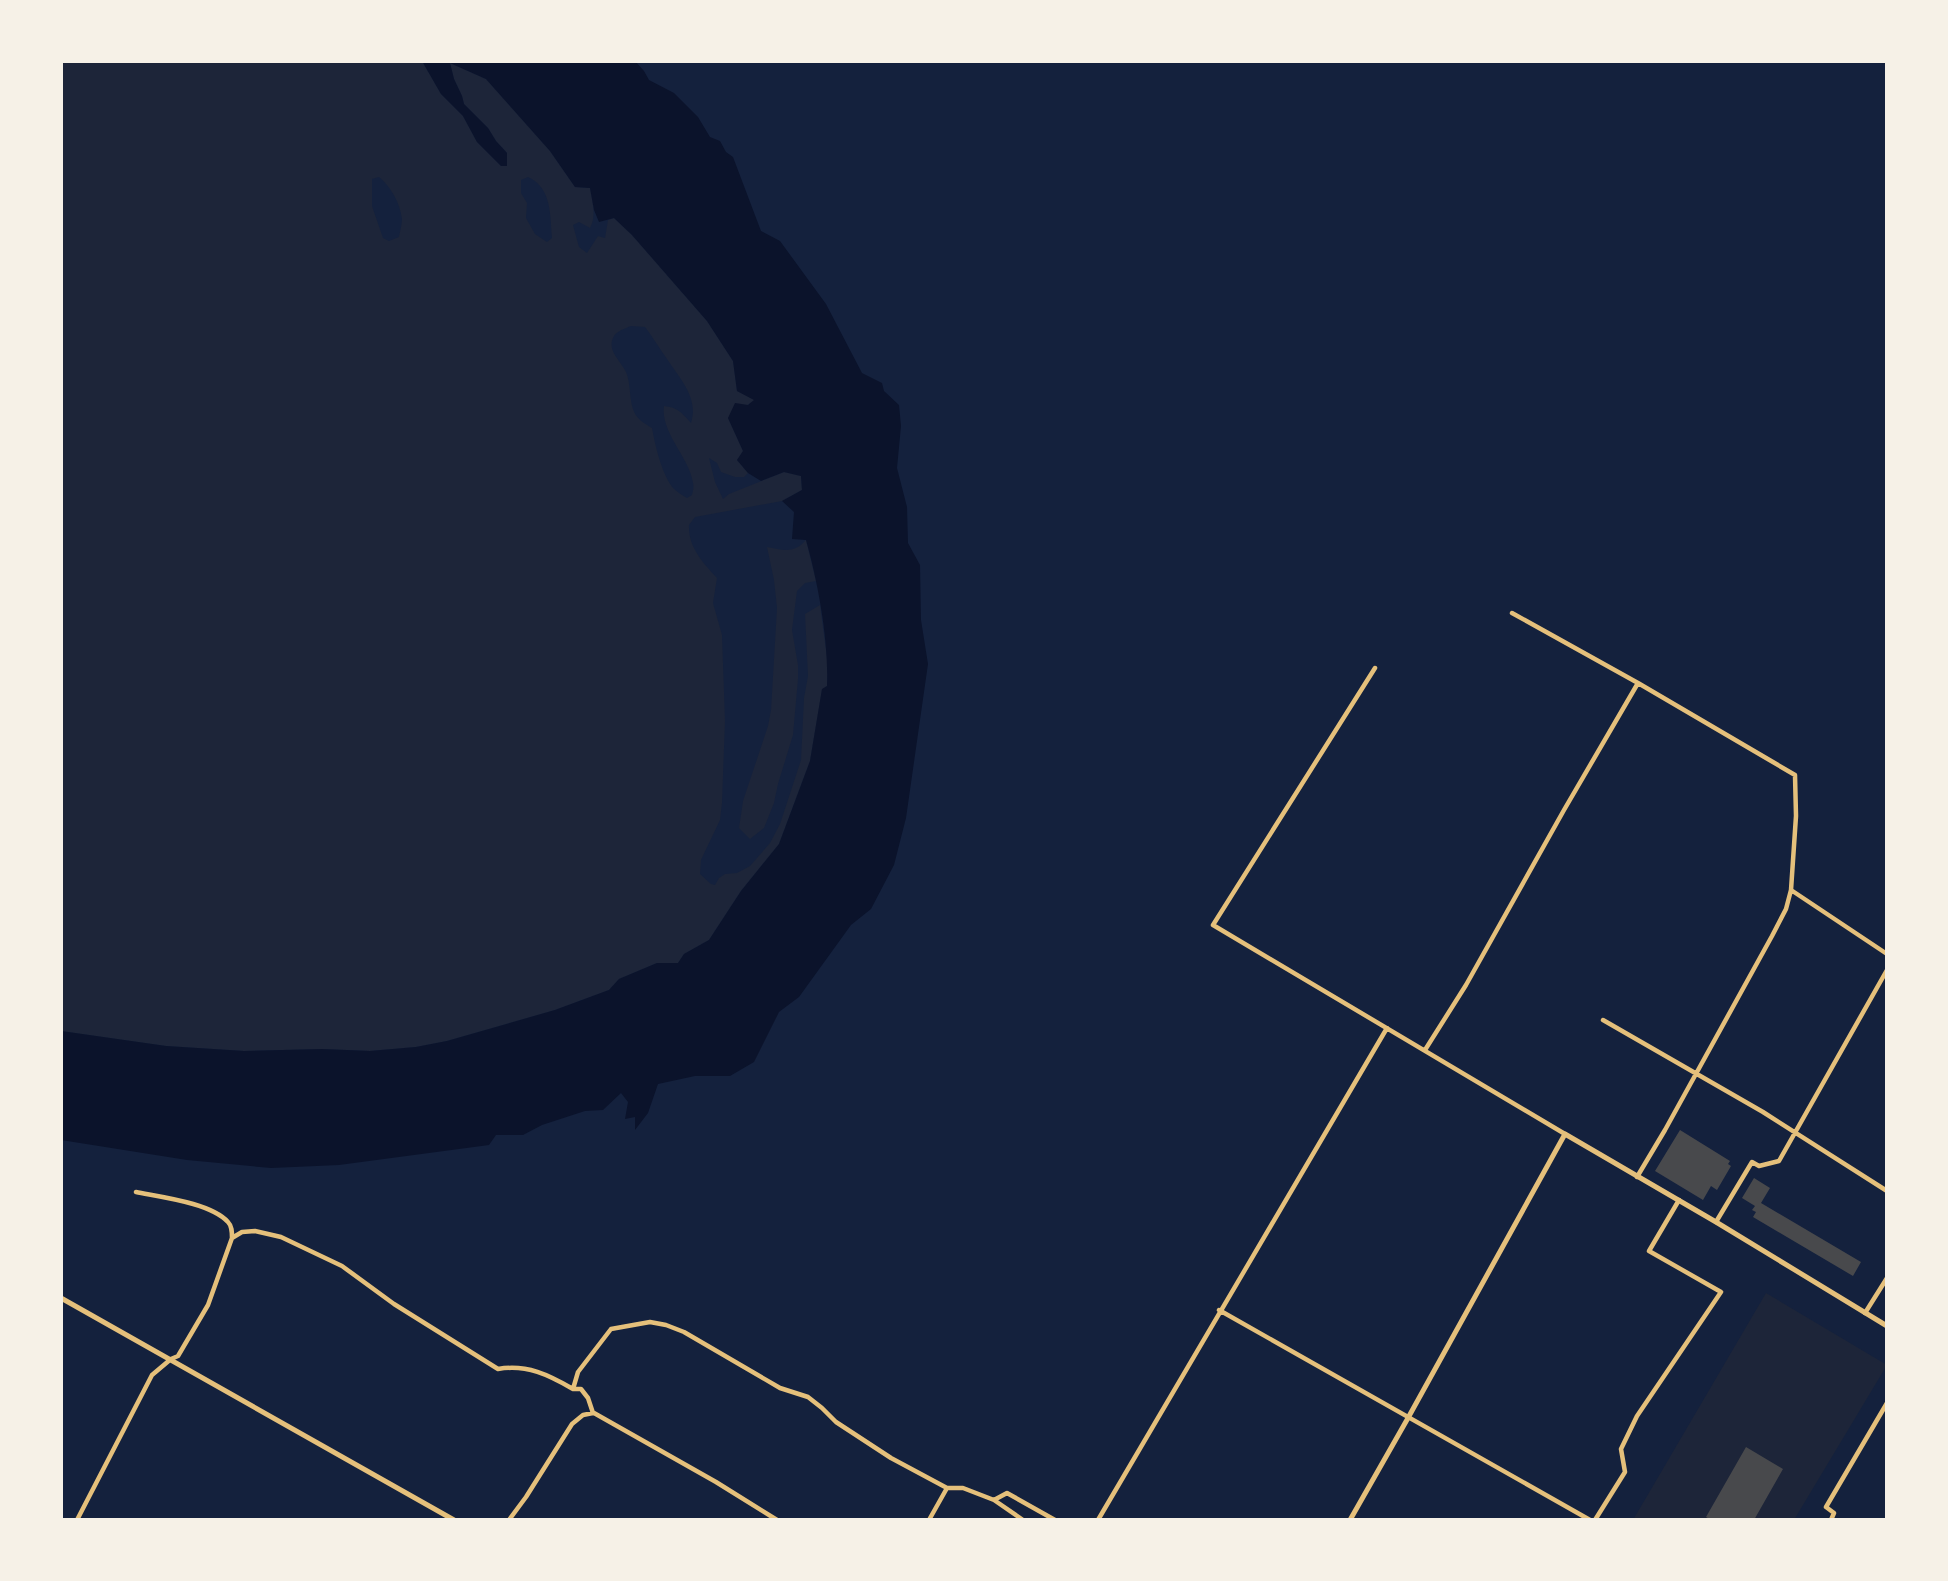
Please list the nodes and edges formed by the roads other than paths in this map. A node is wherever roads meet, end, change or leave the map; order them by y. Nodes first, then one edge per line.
1 (1512, 613) dead end
2 (1375, 668) dead end
3 (1638, 683) junction
4 (1791, 890) junction
5 (1887, 954) edge
6 (1887, 970) edge
7 (1603, 1020) dead end
8 (1387, 1028) junction
9 (1425, 1051) junction
10 (1697, 1074) junction
11 (1794, 1133) junction
12 (1565, 1134) junction
13 (1637, 1177) junction
14 (1887, 1191) edge
15 (136, 1192) dead end
16 (1679, 1200) junction
17 (1716, 1222) junction
18 (232, 1238) junction
19 (1887, 1278) edge
20 (61, 1298) edge
21 (1219, 1310) junction
22 (1865, 1313) junction
23 (1887, 1326) edge
24 (171, 1359) junction
25 (573, 1389) junction
26 (1887, 1403) edge
27 (593, 1413) junction
28 (1408, 1418) junction
29 (947, 1488) junction
30 (994, 1500) junction
31 (77, 1520) edge
32 (454, 1520) edge
33 (509, 1520) edge
34 (777, 1520) edge
35 (929, 1520) edge
36 (1023, 1520) edge
37 (1055, 1520) edge
38 (1098, 1520) edge
39 (1350, 1520) edge
40 (1592, 1520) edge
41 (1831, 1520) edge

1 - 3 street
2 - 8 street
3 - 4 street
3 - 9 street
4 - 5 street
4 - 10 street
6 - 11 street
7 - 10 street
8 - 9 street
8 - 21 street
9 - 12 street
10 - 11 street
10 - 13 street
11 - 14 street
11 - 17 street
12 - 13 street
12 - 28 street
13 - 16 street
15 - 18 street
16 - 17 street
16 - 40 street
17 - 22 street
18 - 24 street
18 - 25 street
19 - 22 street
20 - 24 street
21 - 28 street
21 - 38 street
22 - 23 street
24 - 31 street
24 - 32 street
25 - 27 street
25 - 29 street
26 - 41 street
27 - 33 street
27 - 34 street
28 - 39 street
28 - 40 street
29 - 30 street
29 - 35 street
30 - 36 street
30 - 37 street

